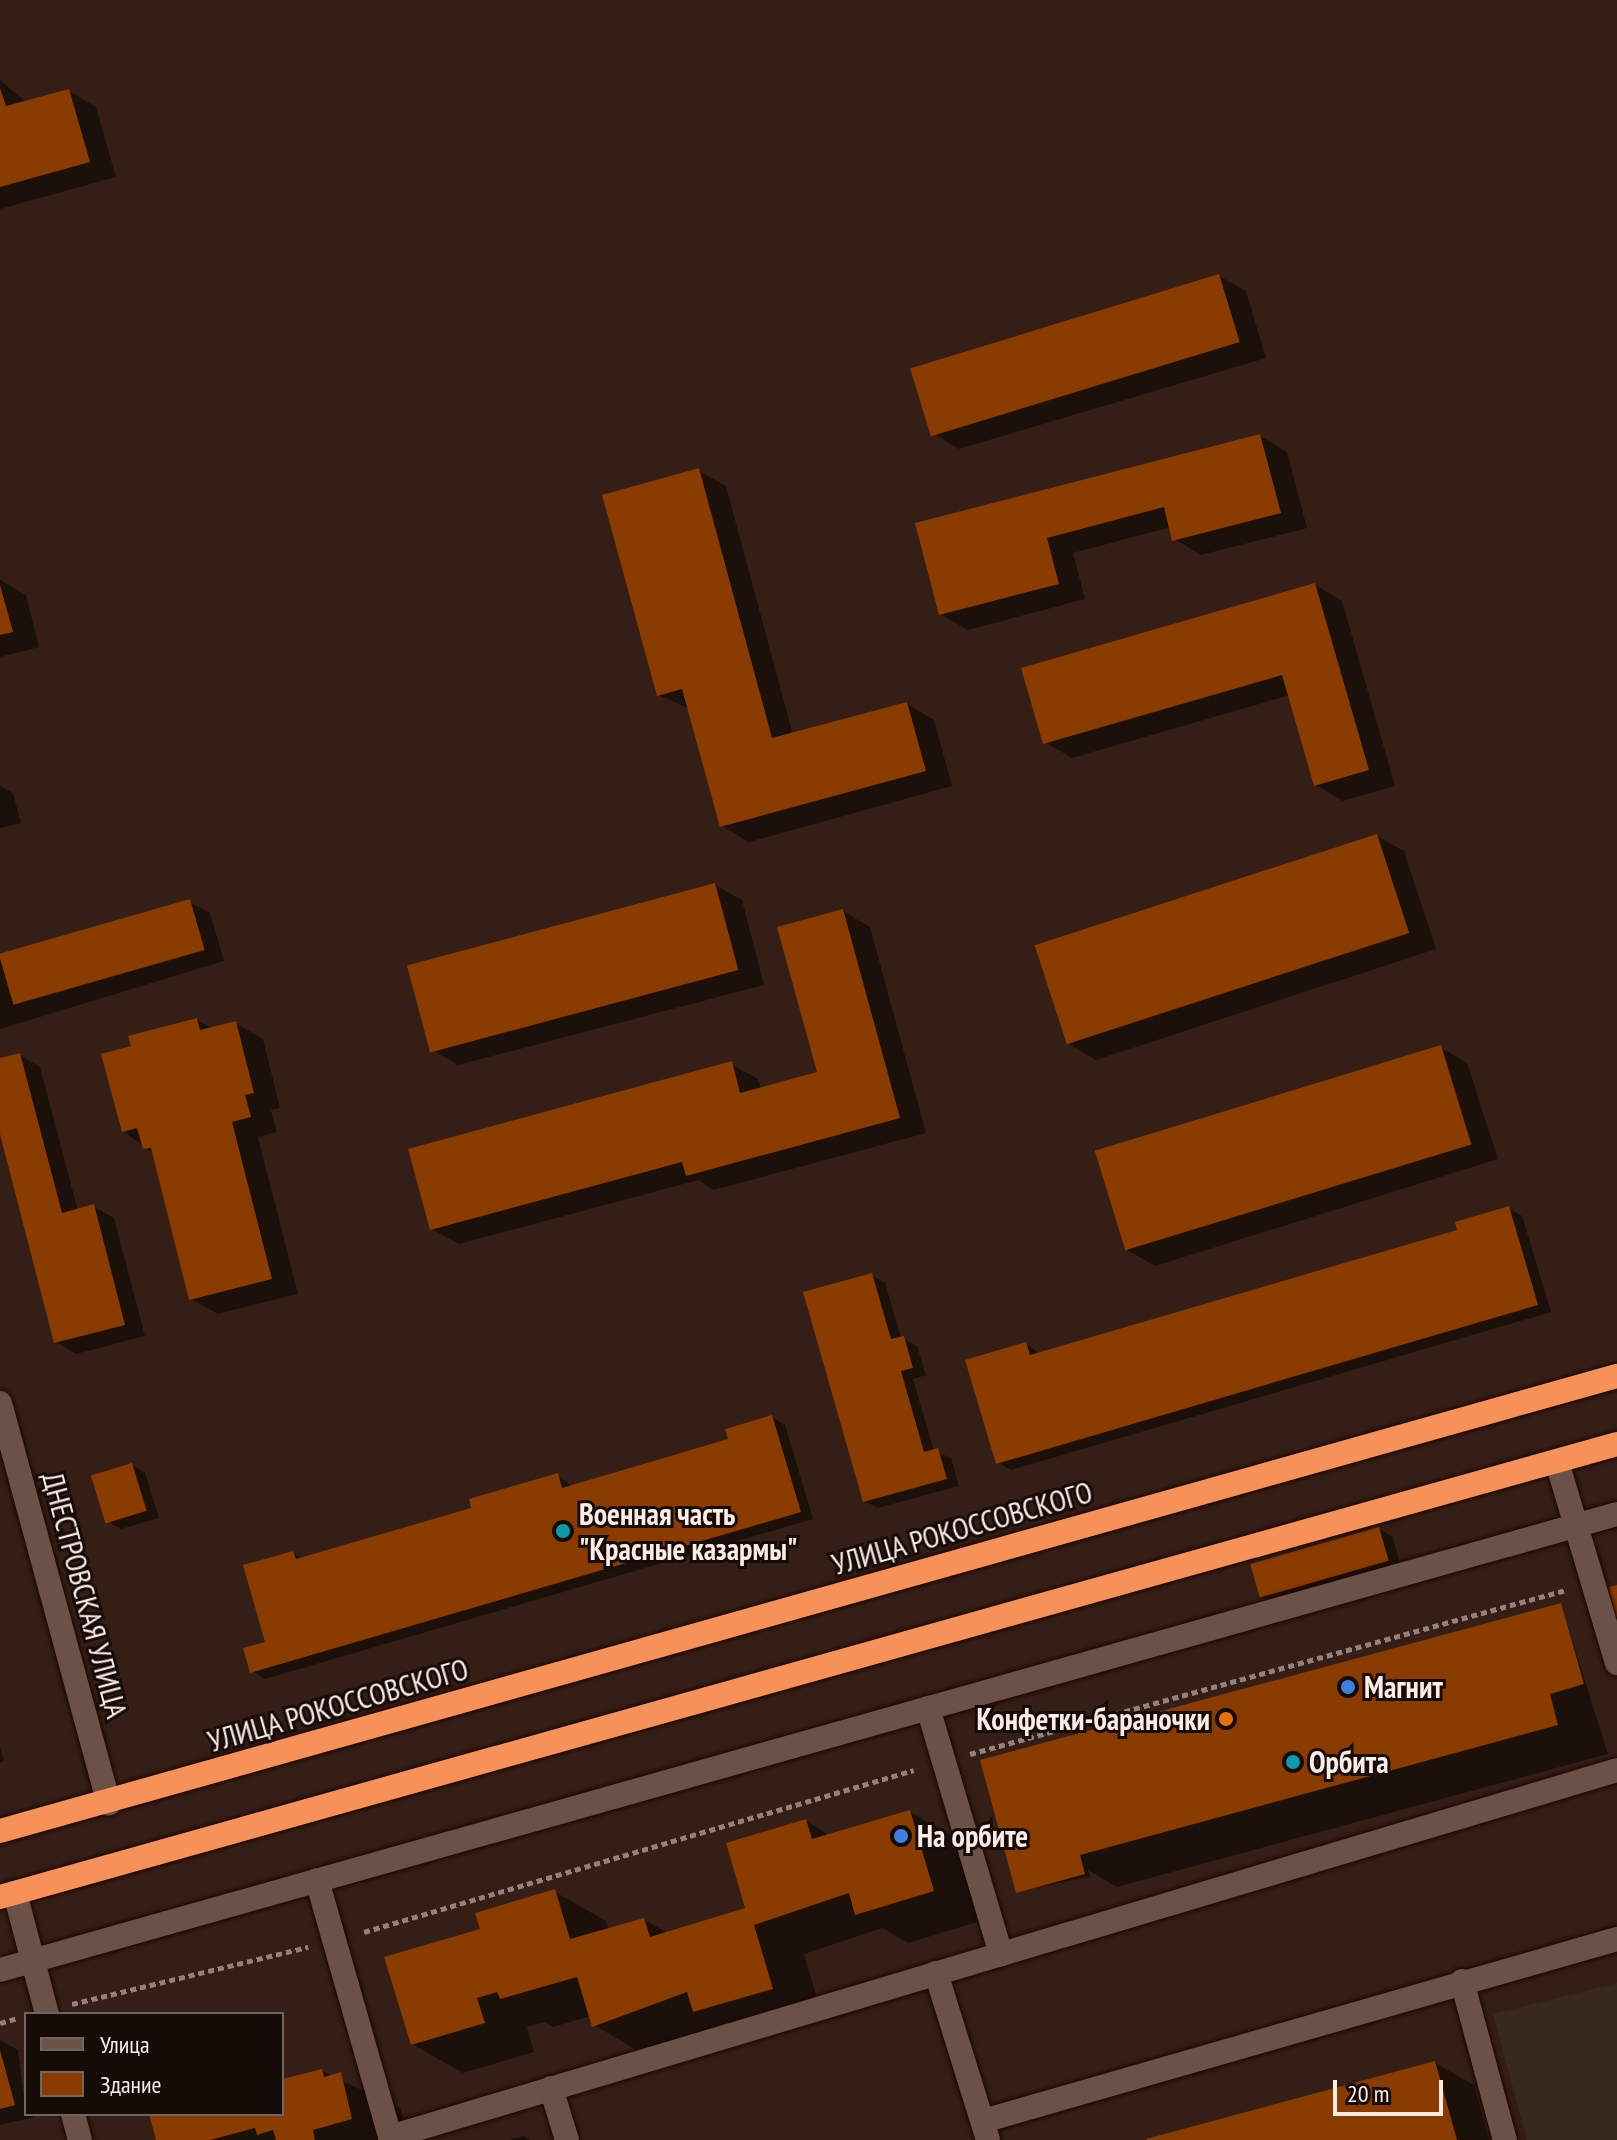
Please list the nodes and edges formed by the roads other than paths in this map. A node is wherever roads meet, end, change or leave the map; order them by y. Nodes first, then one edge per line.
1 (1617, 1376) edge
2 (0, 1403) edge
3 (1617, 1444) edge
4 (6, 1455) edge
5 (1557, 1462) junction
6 (1617, 1514) edge
7 (1576, 1525) junction
8 (1617, 1663) edge
9 (928, 1708) junction
10 (1617, 1770) edge
11 (109, 1803) junction
12 (0, 1831) edge
13 (317, 1880) junction
14 (8, 1895) edge
15 (1617, 1939) edge
16 (1001, 1954) junction
17 (33, 1961) junction
18 (0, 1970) edge
19 (936, 1973) junction
20 (1462, 1981) junction
21 (39, 2012) edge
22 (551, 2088) junction
23 (74, 2116) edge
24 (985, 2130) edge
25 (384, 2138) edge
26 (80, 2140) edge
27 (567, 2140) edge
28 (1505, 2140) edge

1 - 11 highway, УЛИЦА РОКОССОВСКОГО
2 - 4 street, ДНЕСТРОВСКАЯ УЛИЦА
3 - 5 highway
4 - 11 street, ДНЕСТРОВСКАЯ УЛИЦА
5 - 7 street
5 - 14 highway
6 - 7 street
7 - 8 street
7 - 9 street
9 - 13 street
9 - 16 street
10 - 16 street
11 - 12 highway, УЛИЦА РОКОССОВСКОГО
13 - 17 street
13 - 25 street
14 - 17 street
15 - 20 street
16 - 19 street
17 - 18 street
17 - 21 street
19 - 22 street
19 - 24 street
20 - 24 street
20 - 28 street
22 - 25 street
22 - 27 street
23 - 26 street

